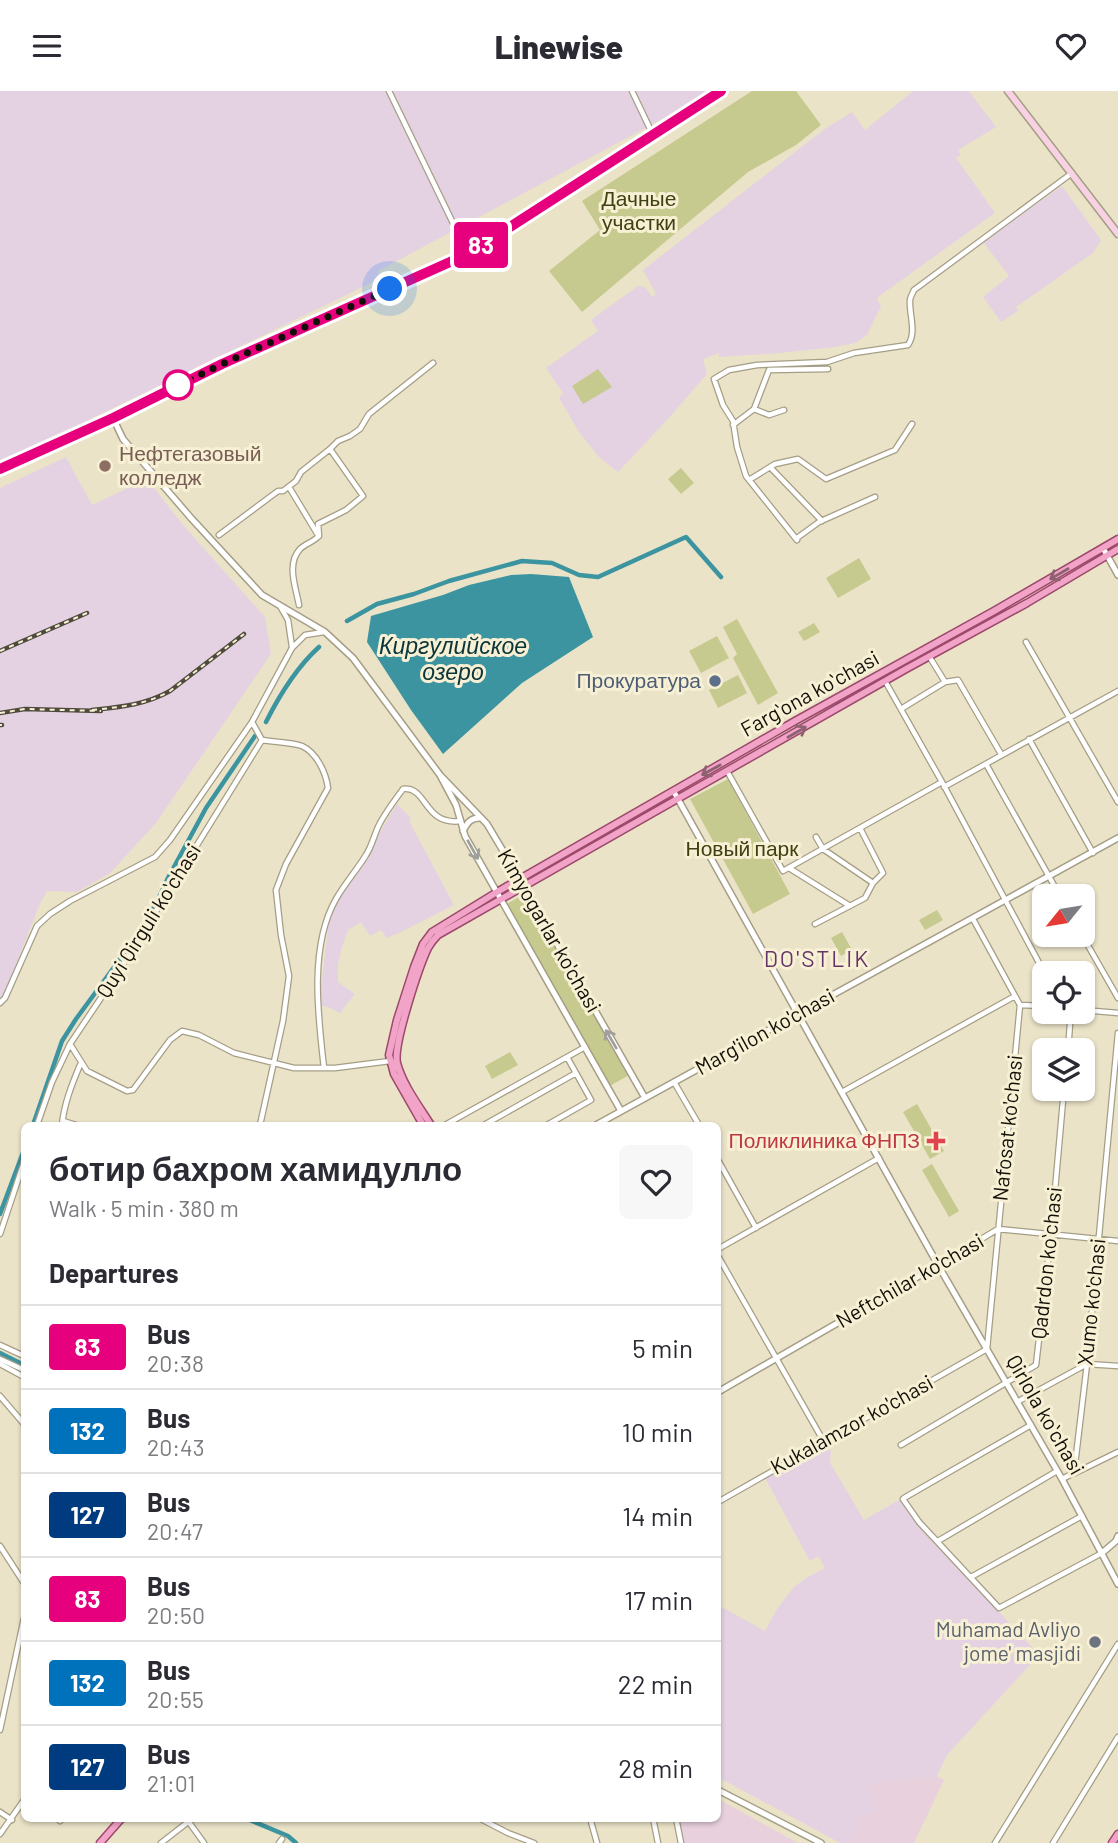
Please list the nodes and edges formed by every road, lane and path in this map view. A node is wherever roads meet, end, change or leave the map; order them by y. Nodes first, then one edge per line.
1 (389, 91) edge
2 (632, 91) edge
3 (721, 91) edge
4 (1008, 91) edge
5 (653, 135) junction
6 (1072, 173) junction
7 (1116, 232) edge
8 (468, 254) junction
9 (433, 363) dead end
10 (828, 369) dead end
11 (754, 409) junction
12 (784, 410) dead end
13 (113, 418) junction
14 (912, 424) dead end
15 (732, 426) junction
16 (330, 449) junction
17 (770, 467) junction
18 (0, 469) edge
19 (749, 480) junction
20 (289, 487) junction
21 (875, 497) dead end
22 (822, 521) junction
23 (219, 535) dead end
24 (319, 536) junction
25 (1118, 539) edge
26 (1103, 548) junction
27 (1118, 549) edge
28 (1107, 556) junction
29 (1118, 575) edge
30 (299, 605) dead end
31 (280, 606) junction
32 (325, 632) junction
33 (1026, 642) dead end
34 (292, 648) junction
35 (929, 656) junction
36 (885, 681) junction
37 (945, 682) junction
38 (1118, 691) edge
39 (901, 709) junction
40 (1069, 717) junction
41 (251, 722) junction
42 (1028, 739) junction
43 (262, 740) junction
44 (1001, 754) junction
45 (986, 764) junction
46 (727, 771) junction
47 (440, 775) junction
48 (943, 785) junction
49 (677, 795) junction
50 (1118, 802) edge
51 (481, 818) junction
52 (461, 821) junction
53 (860, 828) junction
54 (463, 831) junction
55 (816, 837) dead end
56 (1118, 838) edge
57 (823, 849) junction
58 (1093, 853) junction
59 (789, 867) junction
60 (1049, 877) junction
61 (522, 883) junction
62 (873, 883) junction
63 (1053, 884) edge
64 (499, 895) junction
65 (1005, 901) junction
66 (851, 906) junction
67 (973, 919) junction
68 (815, 924) dead end
69 (1089, 947) edge
70 (1038, 961) edge
71 (1015, 996) junction
72 (1118, 998) edge
73 (0, 1003) edge
74 (1020, 1005) junction
75 (1032, 1005) edge
76 (1095, 1011) edge
77 (798, 1013) junction
78 (1118, 1013) edge
79 (1118, 1033) edge
80 (70, 1044) junction
81 (585, 1047) junction
82 (567, 1057) junction
83 (390, 1061) junction
84 (81, 1064) junction
85 (274, 1064) junction
86 (324, 1068) junction
87 (576, 1073) junction
88 (674, 1082) junction
89 (842, 1092) junction
90 (645, 1098) junction
91 (1063, 1101) edge
92 (621, 1111) junction
93 (38, 1122) edge
94 (63, 1122) edge
95 (261, 1122) edge
96 (421, 1122) edge
97 (429, 1122) edge
98 (456, 1122) edge
99 (489, 1122) edge
100 (552, 1122) edge
101 (602, 1122) edge
102 (697, 1122) edge
103 (879, 1158) junction
104 (721, 1165) edge
105 (21, 1171) edge
106 (756, 1228) junction
107 (998, 1230) junction
108 (0, 1234) edge
109 (1051, 1235) junction
110 (1099, 1239) junction
111 (1118, 1241) edge
112 (721, 1247) edge
113 (721, 1261) edge
114 (938, 1265) junction
115 (0, 1345) edge
116 (987, 1349) junction
117 (21, 1355) edge
118 (776, 1358) junction
119 (0, 1361) edge
120 (1087, 1364) junction
121 (1118, 1366) edge
122 (21, 1369) edge
123 (21, 1375) edge
124 (1006, 1383) junction
125 (721, 1390) edge
126 (0, 1396) edge
127 (1017, 1402) junction
128 (21, 1420) edge
129 (1031, 1425) junction
130 (824, 1442) junction
131 (901, 1445) dead end
132 (1118, 1452) edge
133 (1057, 1471) junction
134 (1074, 1473) junction
135 (1062, 1479) junction
136 (721, 1500) edge
137 (1082, 1516) junction
138 (1118, 1537) edge
139 (938, 1541) junction
140 (0, 1547) edge
141 (1102, 1553) junction
142 (971, 1577) junction
143 (21, 1578) edge
144 (1118, 1584) edge
145 (21, 1632) edge
146 (1118, 1644) edge
147 (0, 1730) edge
148 (1118, 1737) edge
149 (721, 1792) edge
150 (21, 1805) edge
151 (0, 1812) edge
152 (12, 1820) junction
153 (118, 1822) edge
154 (185, 1822) edge
155 (188, 1822) edge
156 (487, 1822) edge
157 (591, 1822) edge
158 (654, 1822) edge
159 (677, 1822) edge
160 (0, 1834) edge
161 (1118, 1834) edge
162 (100, 1843) edge
163 (160, 1843) edge
164 (204, 1843) edge
165 (534, 1843) edge
166 (597, 1843) edge
167 (658, 1843) edge
168 (681, 1843) edge
169 (821, 1843) edge
170 (995, 1843) edge
171 (1053, 1843) edge
172 (1112, 1843) edge

1 - 8 street
2 - 5 street
3 - 5 street
4 - 6 main road
5 - 8 street
6 - 7 main road
6 - 15 street
8 - 13 street
9 - 16 street
10 - 11 street
11 - 12 street
11 - 15 street
13 - 18 street
13 - 31 street, Kimyogarlar ko'chasi
14 - 17 street
15 - 19 street
16 - 20 street
16 - 24 street
17 - 19 street
17 - 22 street
19 - 22 street
20 - 23 street
20 - 24 street
21 - 22 street
24 - 30 street
25 - 26 main road, Fargʻona koʻchasi
26 - 28 street
26 -> 49 main road, Fargʻona koʻchasi
27 - 28 main road, Fargʻona koʻchasi
28 - 29 street
28 - 35 main road, Fargʻona koʻchasi
31 - 32 street, Kimyogarlar ko'chasi
31 - 34 street
32 - 34 street
32 - 47 street, Kimyogarlar ko'chasi
33 - 40 street
34 - 41 street
35 - 36 main road, Fargʻona koʻchasi
35 - 37 street
36 - 39 street
46 -> 36 main road, Fargʻona koʻchasi
37 - 39 street
37 - 44 street
38 - 40 street
39 - 48 street
40 - 42 street
40 - 50 street
41 - 43 street
41 - 73 street
42 - 44 street
42 - 58 street
43 - 80 street, Quyi Qirguli koʻchasi
43 - 85 street
44 - 45 street
45 - 48 street
45 - 60 street
46 - 49 main road, Fargʻona koʻchasi
46 - 59 street
47 - 51 street, Kimyogarlar ko'chasi
47 - 52 street, Kimyogarlar ko'chasi
48 - 53 street
48 - 65 street
49 - 61 main road, Fargʻona koʻchasi
49 - 77 street, Qirlola koʻchasi
51 - 54 street
51 - 61 street, Kimyogarlar ko'chasi
52 - 54 street, Kimyogarlar ko'chasi
52 - 86 street
53 - 57 street
53 - 62 street
54 -> 64 street, Kimyogarlar ko'chasi
55 - 57 street
56 - 58 street, Marg'ilon ko'chasi
57 - 59 street
57 - 62 street
58 - 60 street, Marg'ilon ko'chasi
59 - 66 street
60 - 63 street
60 - 65 street, Marg'ilon ko'chasi
61 - 64 main road, Fargʻona koʻchasi
90 -> 61 street, Kimyogarlar ko'chasi
62 - 66 street
64 - 81 street, Kimyogarlar ko'chasi
64 - 83 main road
64 - 97 main road
65 - 67 street, Marg'ilon ko'chasi
65 - 70 street
66 - 68 street
67 - 71 street
67 - 77 street, Marg'ilon ko'chasi
69 - 72 street
71 - 74 street
71 - 89 street
74 - 75 street
74 - 107 street, Nafosat ko'chasi
76 - 78 street
77 - 88 street, Marg'ilon ko'chasi
77 - 89 street, Qirlola koʻchasi
79 - 110 street, Xumo ko'chasi
80 - 84 street
80 - 93 street, Quyi Qirguli koʻchasi
81 - 82 street
81 - 92 street, Kimyogarlar ko'chasi
82 - 87 street
82 - 98 street
83 - 86 street
83 - 96 main road
84 - 85 street
84 - 94 street
85 - 86 street
85 - 95 street
87 - 99 street
87 - 100 street
88 - 90 street, Marg'ilon ko'chasi
88 - 102 street
89 - 103 street, Qirlola koʻchasi
90 - 92 street, Marg'ilon ko'chasi
91 - 109 street, Qadrdon koʻchasi
92 - 101 street, Marg'ilon ko'chasi
103 - 106 street
103 - 114 street, Qirlola koʻchasi
104 - 106 street
105 - 108 street
106 - 112 street
107 - 109 street, Neftchilar ko'chasi
107 - 114 street, Neftchilar ko'chasi
107 - 116 street, Nafosat ko'chasi
109 - 110 street, Neftchilar ko'chasi
109 - 124 street, Qadrdon koʻchasi
110 - 111 street, Neftchilar ko'chasi
110 - 120 street, Xumo ko'chasi
113 - 118 street
114 - 116 street, Qirlola koʻchasi
114 - 118 street, Neftchilar ko'chasi
115 - 117 street
116 - 124 street, Qirlola koʻchasi
116 - 130 street, Kukalamzor ko'chasi
118 - 125 street, Neftchilar ko'chasi
118 - 130 street
119 - 122 street
119 - 123 street
120 - 121 street
120 - 127 street
120 - 134 street, Xumo ko'chasi
124 - 127 street, Qirlola koʻchasi
124 - 131 street, Qadrdon koʻchasi
126 - 128 street
127 - 129 street, Qirlola koʻchasi
129 - 133 street, Qirlola koʻchasi
129 - 139 street
130 - 136 street, Kukalamzor ko'chasi
132 - 134 street
133 - 135 street, Qirlola koʻchasi
133 - 139 street
134 - 135 street
135 - 137 street, Qirlola koʻchasi
137 - 141 street, Qirlola koʻchasi
137 - 142 street
138 - 141 street
139 - 142 street
140 - 143 street
141 - 142 street
141 - 144 street, Qirlola koʻchasi
145 - 147 street
146 - 170 street
148 - 171 street
149 - 169 street
150 - 152 street
151 - 152 street
152 - 160 street
153 - 162 main road
154 - 163 street
155 - 164 street
156 - 165 street
157 - 166 street
158 - 167 street
159 - 168 street
161 - 172 main road

